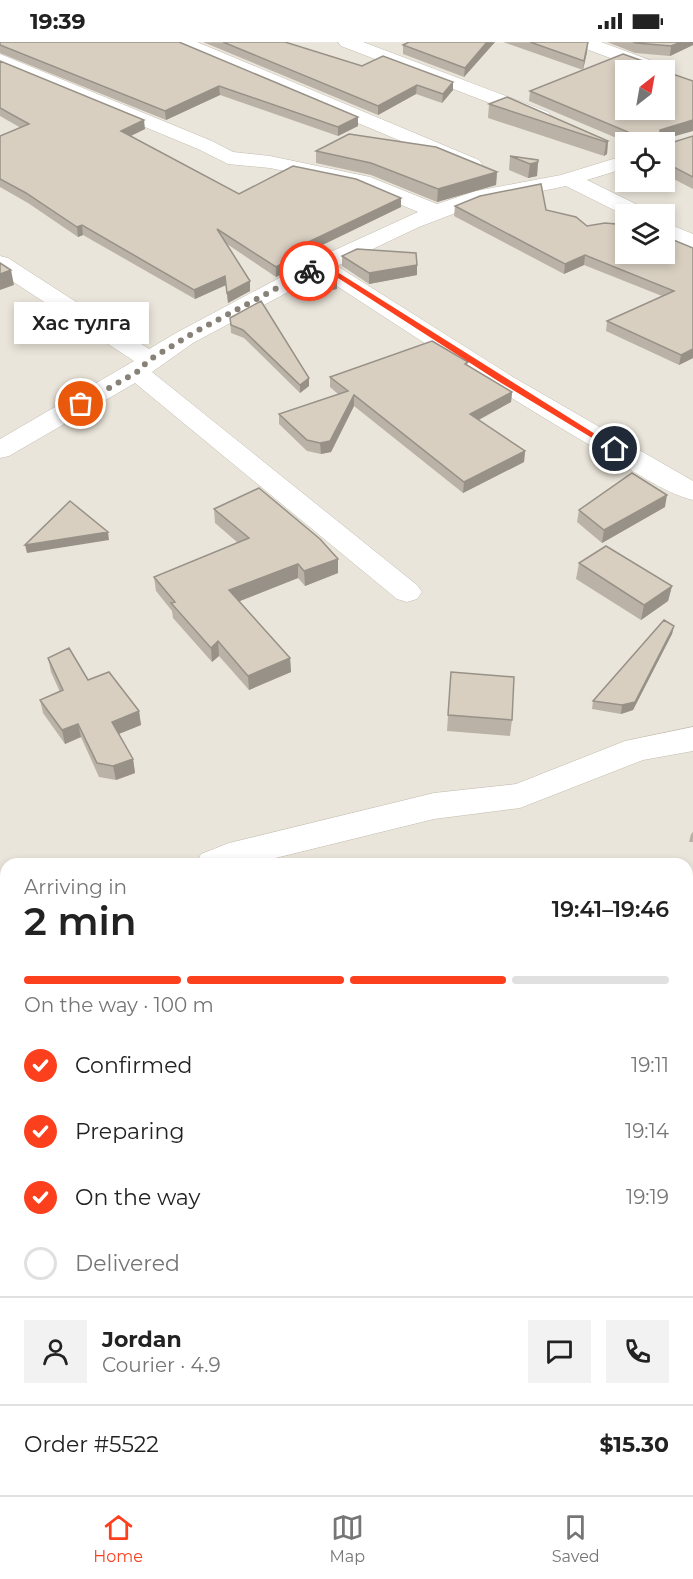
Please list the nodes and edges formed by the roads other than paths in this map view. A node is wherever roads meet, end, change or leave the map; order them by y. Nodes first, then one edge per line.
1 (181, 42) edge
2 (347, 42) edge
3 (584, 42) edge
4 (0, 60) edge
5 (632, 60) edge
6 (554, 121) edge
7 (615, 157) edge
8 (568, 179) junction
9 (524, 186) junction
10 (618, 204) edge
11 (437, 212) junction
12 (675, 233) edge
13 (693, 242) edge
14 (0, 263) edge
15 (321, 265) junction
16 (143, 366) junction
17 (0, 450) edge
18 (693, 492) edge
19 (407, 592) dead end
20 (693, 739) edge
21 (225, 858) edge

1 - 9 street
2 - 6 street
3 - 5 street
4 - 11 street
7 - 8 street
8 - 9 street
8 - 10 street
9 - 11 street
11 - 15 street
12 - 13 street
14 - 16 street
15 - 16 street
15 - 18 street
16 - 17 street
16 - 19 street
20 - 21 street

